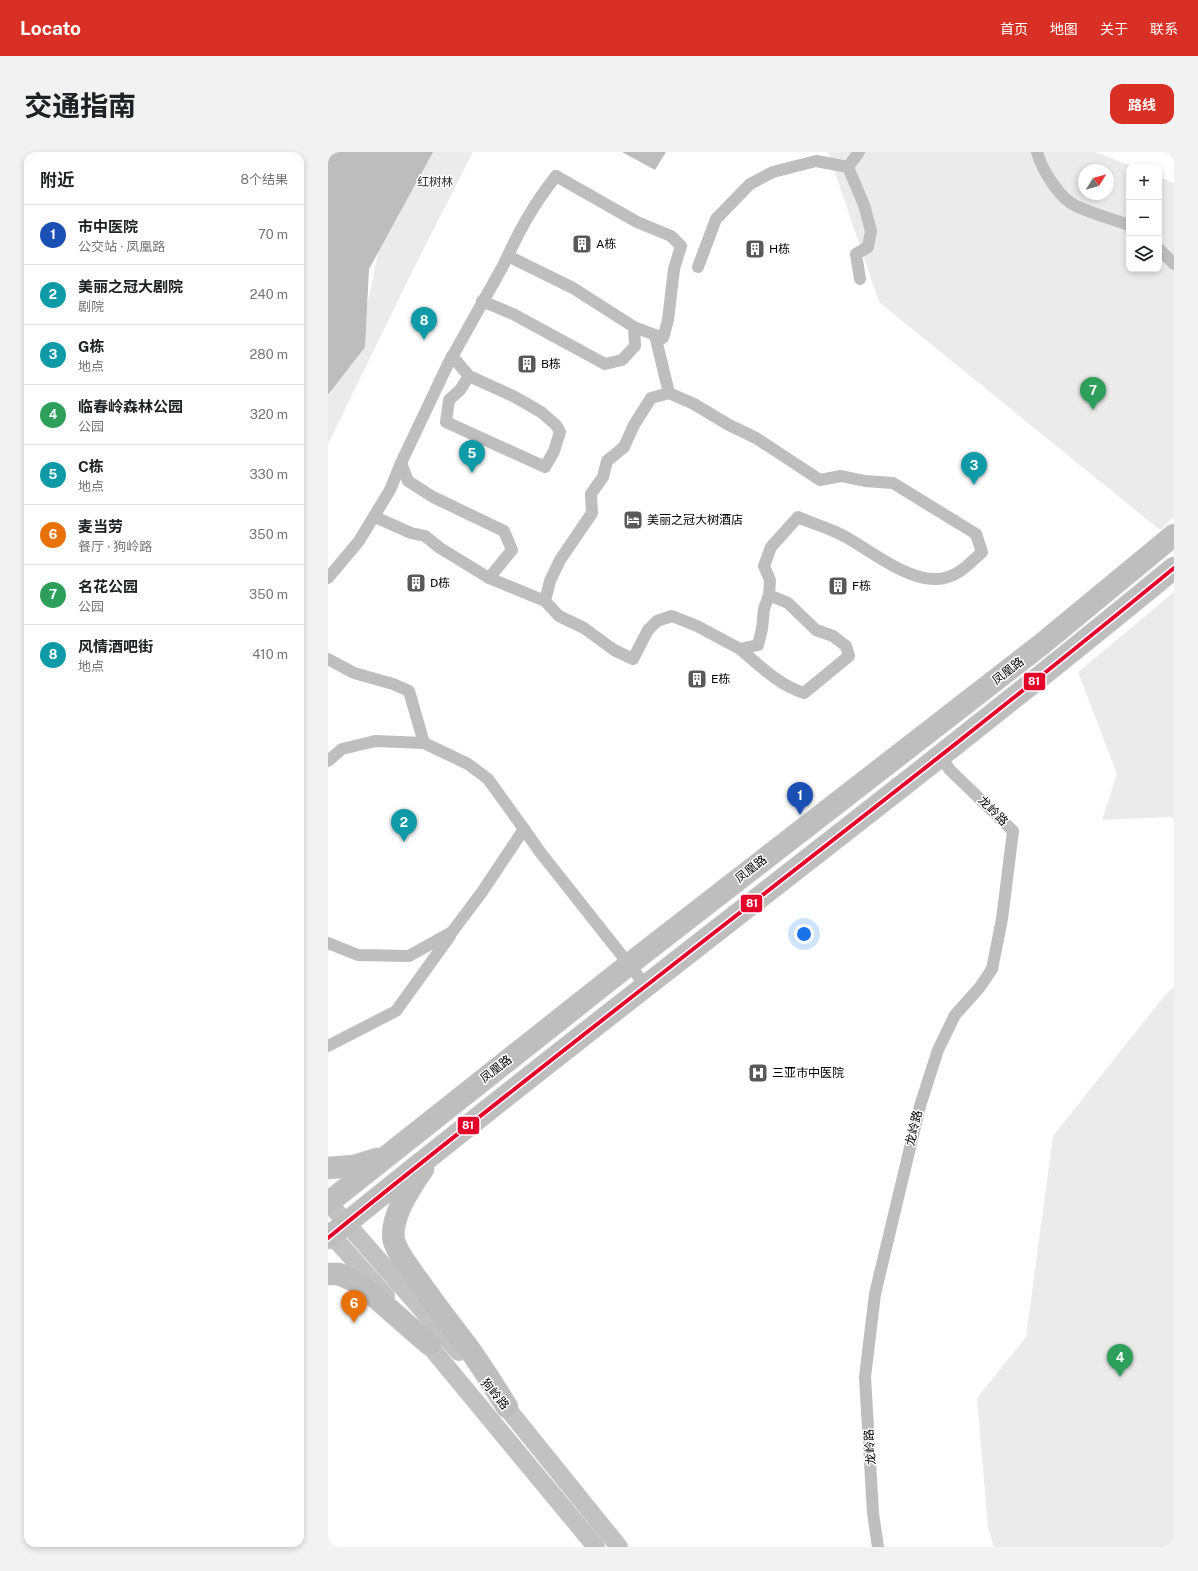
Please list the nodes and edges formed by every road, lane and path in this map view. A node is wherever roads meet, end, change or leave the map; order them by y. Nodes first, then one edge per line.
1 (859, 152) edge
2 (1037, 152) edge
3 (848, 167) junction
4 (1126, 224) edge
5 (1162, 252) edge
6 (508, 256) junction
7 (1174, 264) edge
8 (698, 267) dead end
9 (860, 279) dead end
10 (482, 301) junction
11 (634, 327) junction
12 (655, 335) junction
13 (452, 356) junction
14 (469, 376) junction
15 (669, 393) junction
16 (401, 463) junction
17 (375, 517) junction
18 (1174, 535) edge
19 (1174, 568) edge
20 (328, 578) edge
21 (489, 578) junction
22 (769, 595) junction
23 (545, 601) junction
24 (1042, 644) junction
25 (740, 649) junction
26 (328, 659) edge
27 (1057, 664) junction
28 (424, 744) junction
29 (940, 756) junction
30 (328, 761) edge
31 (524, 829) junction
32 (452, 932) junction
33 (328, 944) edge
34 (628, 965) junction
35 (646, 986) junction
36 (328, 1046) edge
37 (447, 1143) junction
38 (388, 1156) junction
39 (328, 1168) edge
40 (328, 1202) edge
41 (334, 1232) edge
42 (328, 1274) edge
43 (429, 1344) junction
44 (507, 1407) junction
45 (596, 1547) edge
46 (619, 1547) edge
47 (878, 1547) edge

1 - 3 street
2 - 4 street
3 - 8 street
3 - 9 street
5 - 7 street
6 - 10 street
6 - 11 street
6 - 12 street
10 - 11 street
10 - 13 street
11 - 12 street
12 - 15 street
13 - 14 street
13 - 16 street
14 - 14 street
15 - 22 street
15 - 23 street
16 - 17 street
16 - 21 street
17 - 20 street
17 - 21 street
18 - 24 highway, 凤凰路
19 - 27 highway, 凤凰路
21 - 23 street
22 - 25 street
22 - 25 street
23 - 25 street
24 - 27 highway
24 - 34 highway, 凤凰路
26 - 28 street
27 - 29 highway, 凤凰路
28 - 30 street
28 - 31 street
29 - 35 highway, 凤凰路
29 - 47 street, 龙岭路
31 - 32 street
31 - 34 street
32 - 33 street
32 - 36 street
34 - 35 street
34 - 38 highway, 凤凰路
35 - 37 highway, 凤凰路
37 - 41 highway, 凤凰路
37 - 44 highway
38 - 39 highway
38 - 40 highway, 凤凰路
40 - 41 main road
41 - 43 main road, 狗岭路
41 - 44 main road, 狗岭路
42 - 43 highway
43 - 45 main road, 狗岭路
44 - 46 main road, 狗岭路

